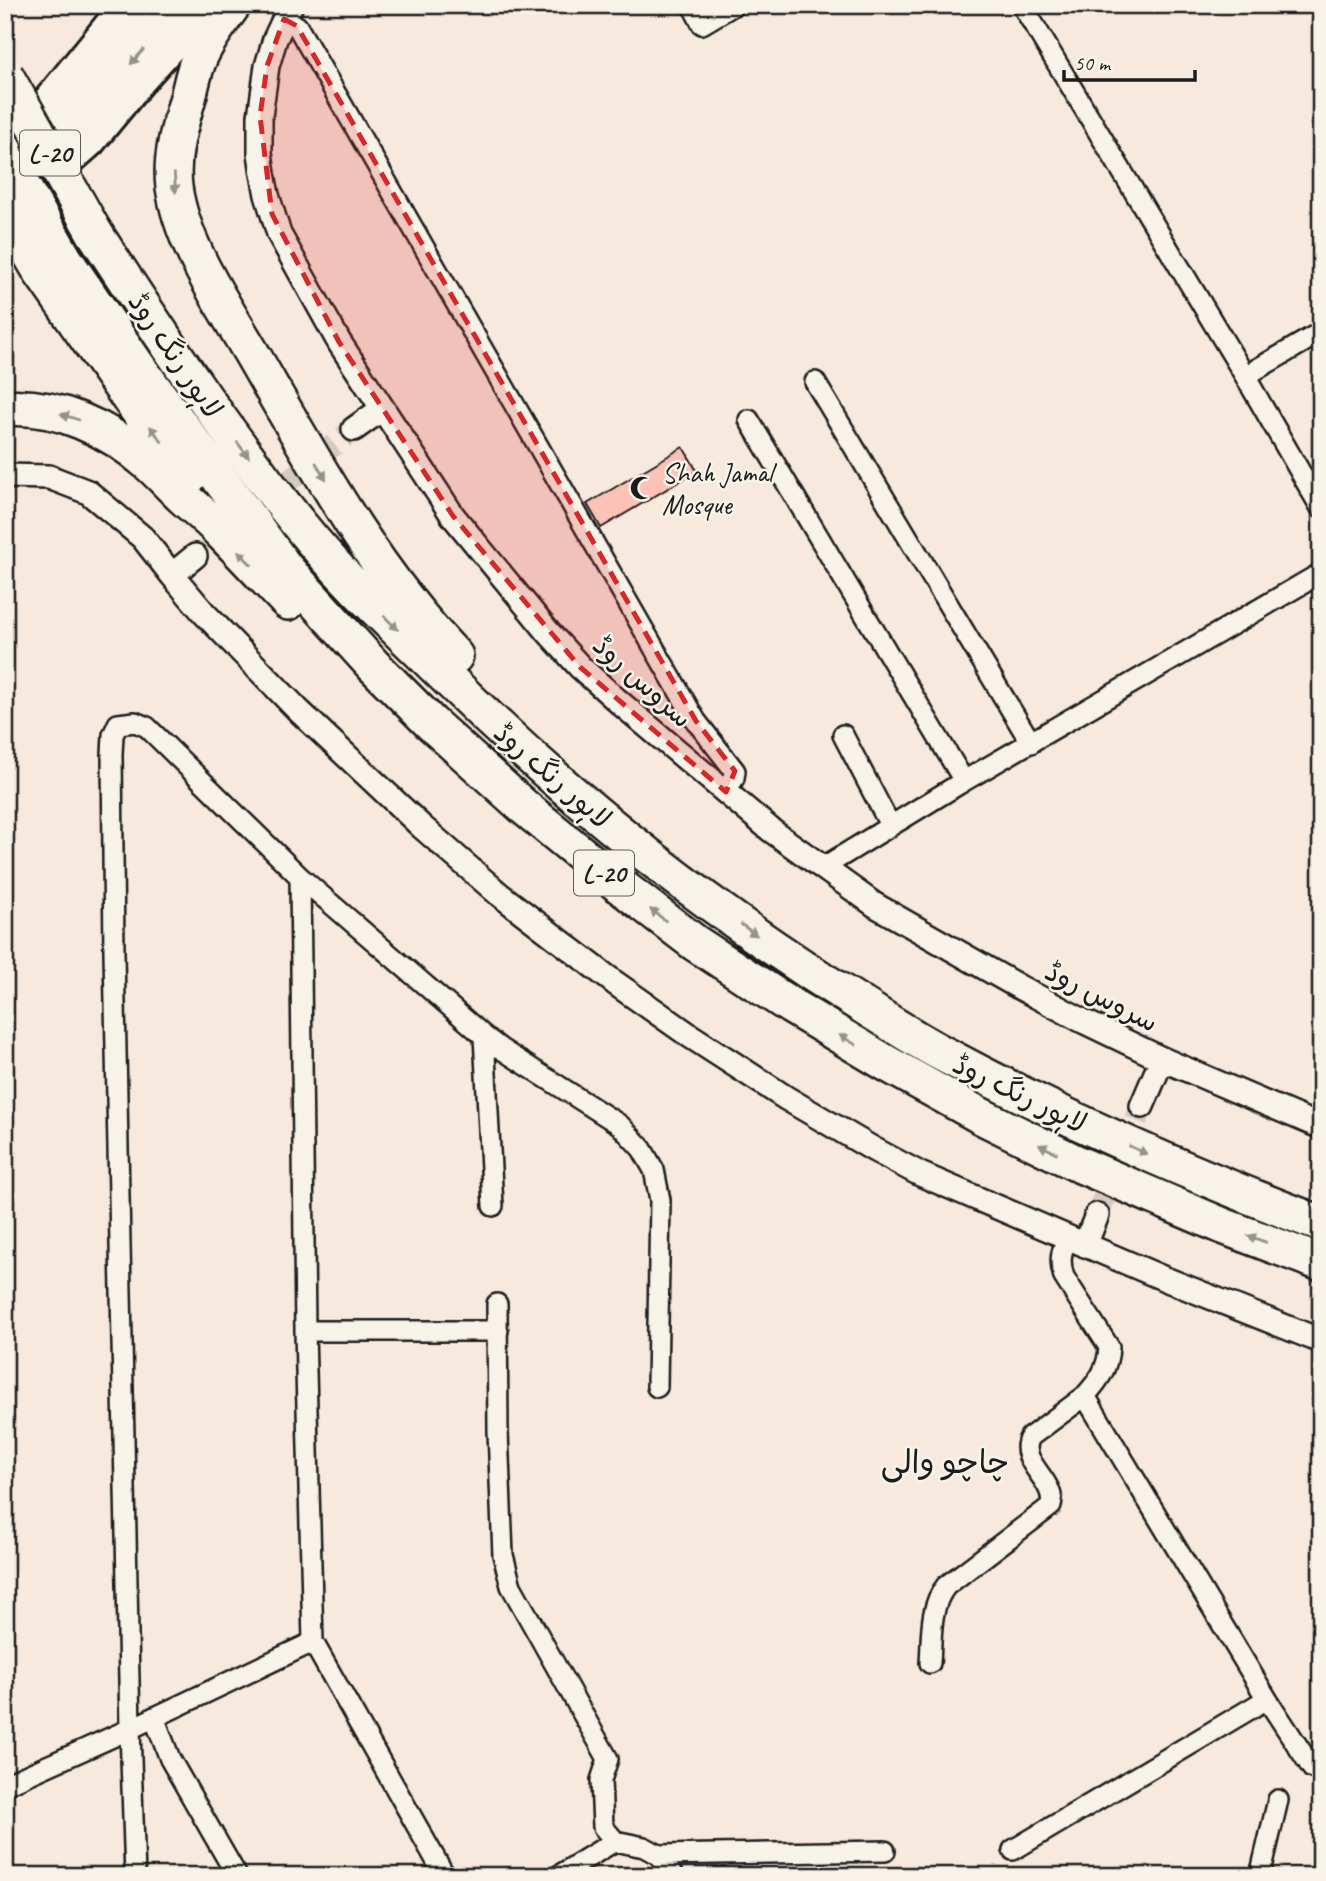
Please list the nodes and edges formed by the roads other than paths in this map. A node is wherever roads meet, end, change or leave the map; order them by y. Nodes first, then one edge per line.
1 (124, 5) edge
2 (154, 5) edge
3 (182, 5) edge
4 (210, 5) edge
5 (233, 5) edge
6 (692, 5) edge
7 (734, 5) edge
8 (1022, 5) edge
9 (287, 12) edge
10 (5, 75) edge
11 (5, 153) edge
12 (5, 164) edge
13 (5, 211) edge
14 (5, 218) edge
15 (53, 266) junction
16 (1321, 332) edge
17 (1245, 376) junction
18 (815, 382) dead end
19 (5, 408) edge
20 (382, 409) junction
21 (749, 420) dead end
22 (354, 429) tunnel mouth
23 (5, 476) edge
24 (1321, 508) edge
25 (221, 532) junction
26 (195, 556) dead end
27 (1321, 573) edge
28 (172, 575) junction
29 (372, 664) junction
30 (843, 736) dead end
31 (1031, 743) junction
32 (964, 780) junction
33 (726, 792) junction
34 (594, 812) junction
35 (890, 825) junction
36 (822, 868) junction
37 (300, 877) junction
38 (484, 1036) junction
39 (1162, 1059) junction
40 (1142, 1106) tunnel mouth
41 (1321, 1127) edge
42 (493, 1206) dead end
43 (1097, 1214) tunnel mouth
44 (1321, 1224) edge
45 (1076, 1241) junction
46 (1321, 1263) edge
47 (497, 1304) dead end
48 (305, 1331) junction
49 (498, 1331) junction
50 (1321, 1341) edge
51 (657, 1387) dead end
52 (1085, 1396) junction
53 (313, 1642) junction
54 (930, 1663) dead end
55 (1267, 1699) junction
56 (154, 1717) junction
57 (130, 1730) junction
58 (1312, 1768) dead end
59 (5, 1785) edge
60 (1278, 1800) dead end
61 (615, 1842) junction
62 (1013, 1850) dead end
63 (885, 1851) dead end
64 (659, 1855) junction
65 (135, 1876) edge
66 (237, 1876) edge
67 (445, 1876) edge
68 (558, 1876) edge
69 (673, 1876) edge
70 (1260, 1876) edge

1 - 11 main road
2 - 12 main road
3 -> 13 main road
4 - 14 main road
5 -> 34 highway
6 - 7 street
8 - 17 street
9 - 20 street, سروس روڈ
9 - 33 street
10 -> 34 highway, لاہور رنگ روڈ / L-20, bridge
11 - 15 highway, لاہور رنگ روڈ / L-20, bridge
13 - 15 highway, bridge
25 -> 15 highway
15 - 29 highway, لاہور رنگ روڈ / L-20
16 - 17 street
17 - 24 street
18 - 31 street
25 -> 19 highway
20 - 22 street
20 - 33 street, سروس روڈ
21 - 32 street
23 - 28 street
29 -> 25 highway
26 - 28 street
27 - 31 street
28 - 45 street
46 -> 29 highway, لاہور رنگ روڈ / L-20
30 - 35 street
31 - 32 street
32 - 35 street
33 - 36 street, سروس روڈ
34 -> 44 highway, لاہور رنگ روڈ / L-20
35 - 36 street
36 - 39 street, سروس روڈ
37 - 38 street
37 - 48 street
37 - 57 street
38 - 42 street
38 - 51 street
39 - 40 street
39 - 41 street, سروس روڈ
43 - 45 street
45 - 50 street
45 - 52 street
47 - 49 street
48 - 49 street
48 - 53 street
49 - 61 street
52 - 54 street
52 - 55 street
53 - 56 street
53 - 67 street
55 - 58 street
55 - 62 street
56 - 57 street
56 - 66 street
57 - 59 street
57 - 65 street
60 - 70 street
61 - 64 street
61 - 68 street
63 - 64 street
64 - 69 street

